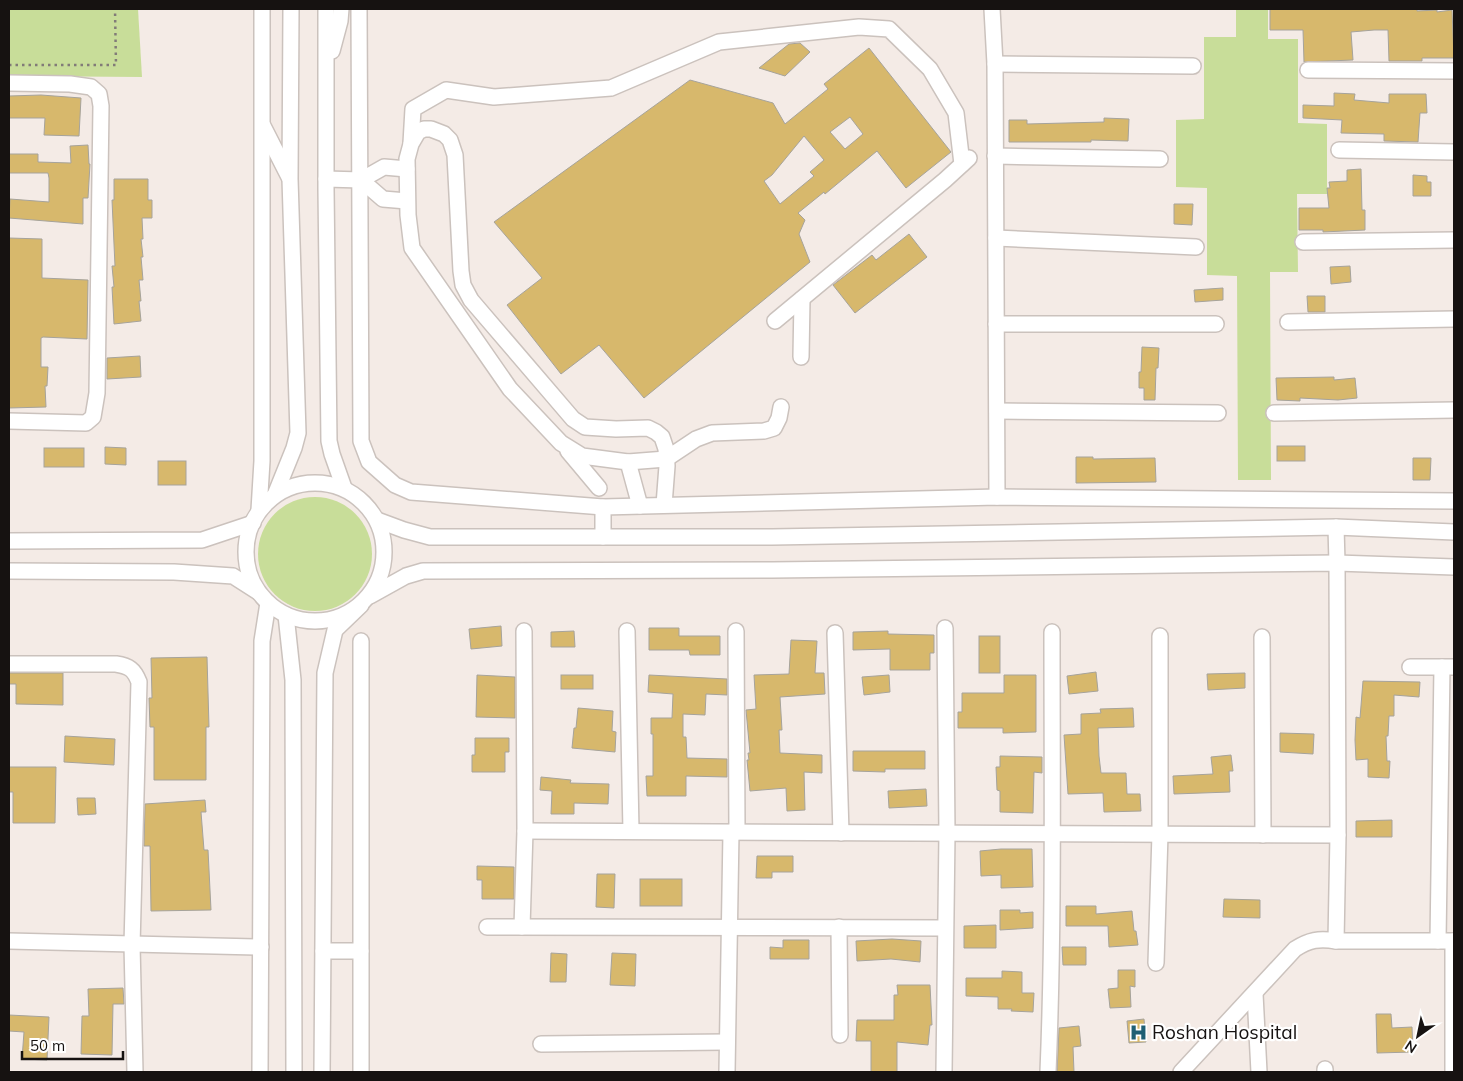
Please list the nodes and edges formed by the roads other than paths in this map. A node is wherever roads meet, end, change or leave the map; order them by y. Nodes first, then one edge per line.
1 (262, 9) edge
2 (291, 9) edge
3 (326, 9) edge
4 (341, 9) edge
5 (359, 9) edge
6 (992, 9) edge
7 (995, 64) junction
8 (1193, 66) dead end
9 (1308, 70) dead end
10 (1454, 71) edge
11 (326, 74) junction
12 (9, 83) edge
13 (262, 123) junction
14 (411, 144) junction
15 (1339, 150) dead end
16 (1454, 152) edge
17 (996, 156) junction
18 (1160, 159) dead end
19 (407, 169) junction
20 (290, 179) junction
21 (326, 179) junction
22 (360, 180) junction
23 (407, 201) junction
24 (996, 238) junction
25 (1454, 240) edge
26 (1303, 242) dead end
27 (1196, 246) dead end
28 (802, 299) junction
29 (1454, 319) edge
30 (775, 321) dead end
31 (1288, 322) dead end
32 (996, 324) junction
33 (1216, 324) dead end
34 (801, 357) dead end
35 (781, 407) dead end
36 (1454, 410) edge
37 (997, 411) junction
38 (1218, 413) dead end
39 (1274, 413) dead end
40 (9, 422) edge
41 (560, 442) junction
42 (666, 459) junction
43 (628, 462) junction
44 (344, 488) junction
45 (599, 488) dead end
46 (275, 495) junction
47 (997, 497) junction
48 (1454, 501) edge
49 (664, 505) junction
50 (640, 506) junction
51 (603, 507) junction
52 (256, 516) junction
53 (377, 520) junction
54 (1336, 528) junction
55 (1454, 532) edge
56 (603, 537) junction
57 (9, 541) edge
58 (1337, 562) junction
59 (1453, 567) edge
60 (9, 572) edge
61 (264, 598) junction
62 (365, 601) junction
63 (286, 615) junction
64 (945, 628) dead end
65 (524, 631) dead end
66 (627, 631) dead end
67 (736, 631) dead end
68 (1052, 632) dead end
69 (835, 633) dead end
70 (1160, 636) dead end
71 (1262, 637) dead end
72 (360, 640) dead end
73 (9, 664) edge
74 (1410, 667) dead end
75 (1448, 667) edge
76 (525, 831) junction
77 (631, 832) junction
78 (734, 832) junction
79 (841, 833) junction
80 (947, 833) junction
81 (1052, 834) junction
82 (1160, 834) junction
83 (1263, 835) junction
84 (1338, 835) junction
85 (487, 927) dead end
86 (522, 927) junction
87 (729, 927) junction
88 (840, 927) junction
89 (945, 928) junction
90 (9, 941) edge
91 (1336, 941) junction
92 (1448, 941) edge
93 (132, 945) junction
94 (261, 947) junction
95 (323, 952) junction
96 (361, 952) junction
97 (1156, 963) dead end
98 (1255, 994) junction
99 (840, 1035) dead end
100 (726, 1042) junction
101 (541, 1044) dead end
102 (135, 1072) edge
103 (260, 1072) edge
104 (294, 1072) edge
105 (322, 1072) edge
106 (361, 1072) edge
107 (727, 1072) edge
108 (944, 1072) edge
109 (1048, 1072) edge
110 (1181, 1072) edge
111 (1259, 1072) edge
112 (1453, 1072) edge

1 - 13 street
2 - 20 street
3 - 11 street
4 - 11 street
5 - 22 street
6 - 7 street
7 - 8 street
7 - 17 street
9 - 10 street
11 - 21 street
12 - 40 street
13 - 20 street
13 - 52 street
14 - 19 street
14 - 28 street
14 - 42 street
15 - 16 street
17 - 18 street
17 - 24 street
19 - 22 street
19 - 23 street
20 - 46 street
21 - 22 street
21 - 44 street
22 - 23 street
22 - 51 street
23 - 41 street
24 - 27 street
24 - 32 street
25 - 26 street
28 - 30 street
28 - 34 street
29 - 31 street
32 - 33 street
32 - 37 street
35 - 42 street
36 - 39 street
37 - 38 street
37 - 47 street
41 - 43 street
41 - 45 street
42 - 43 street
42 - 49 street
43 - 50 street
44 - 46 street
44 - 53 street
46 - 52 street
47 - 48 street
47 - 49 street
49 - 50 street
50 - 51 street
51 - 56 street
52 - 57 street
52 - 61 street
53 - 56 street
53 - 62 street
54 - 55 street
54 - 56 street
54 - 58 street
58 - 59 street
58 - 62 street
58 - 84 street
60 - 61 street
61 - 63 street
61 - 94 street
62 - 63 street
62 - 95 street
63 - 104 street
64 - 80 street
65 - 76 street
66 - 77 street
67 - 78 street
68 - 81 street
69 - 79 street
70 - 82 street
71 - 83 street
72 - 96 street
73 - 93 street
74 - 75 street
75 - 92 street
76 - 77 street
76 - 86 street
77 - 78 street
78 - 79 street
78 - 87 street
79 - 80 street
80 - 81 street
80 - 89 street
81 - 82 street
81 - 109 street
82 - 83 street
82 - 97 street
83 - 84 street
84 - 91 street
85 - 86 street
86 - 87 street
87 - 88 street
87 - 100 street
88 - 89 street
88 - 99 street
89 - 108 street
90 - 93 street
91 - 92 street
91 - 98 street
92 - 112 street
93 - 94 street
93 - 102 street
94 - 103 street
95 - 96 street
95 - 105 street
96 - 106 street
98 - 110 street
98 - 111 street
100 - 101 street
100 - 107 street

